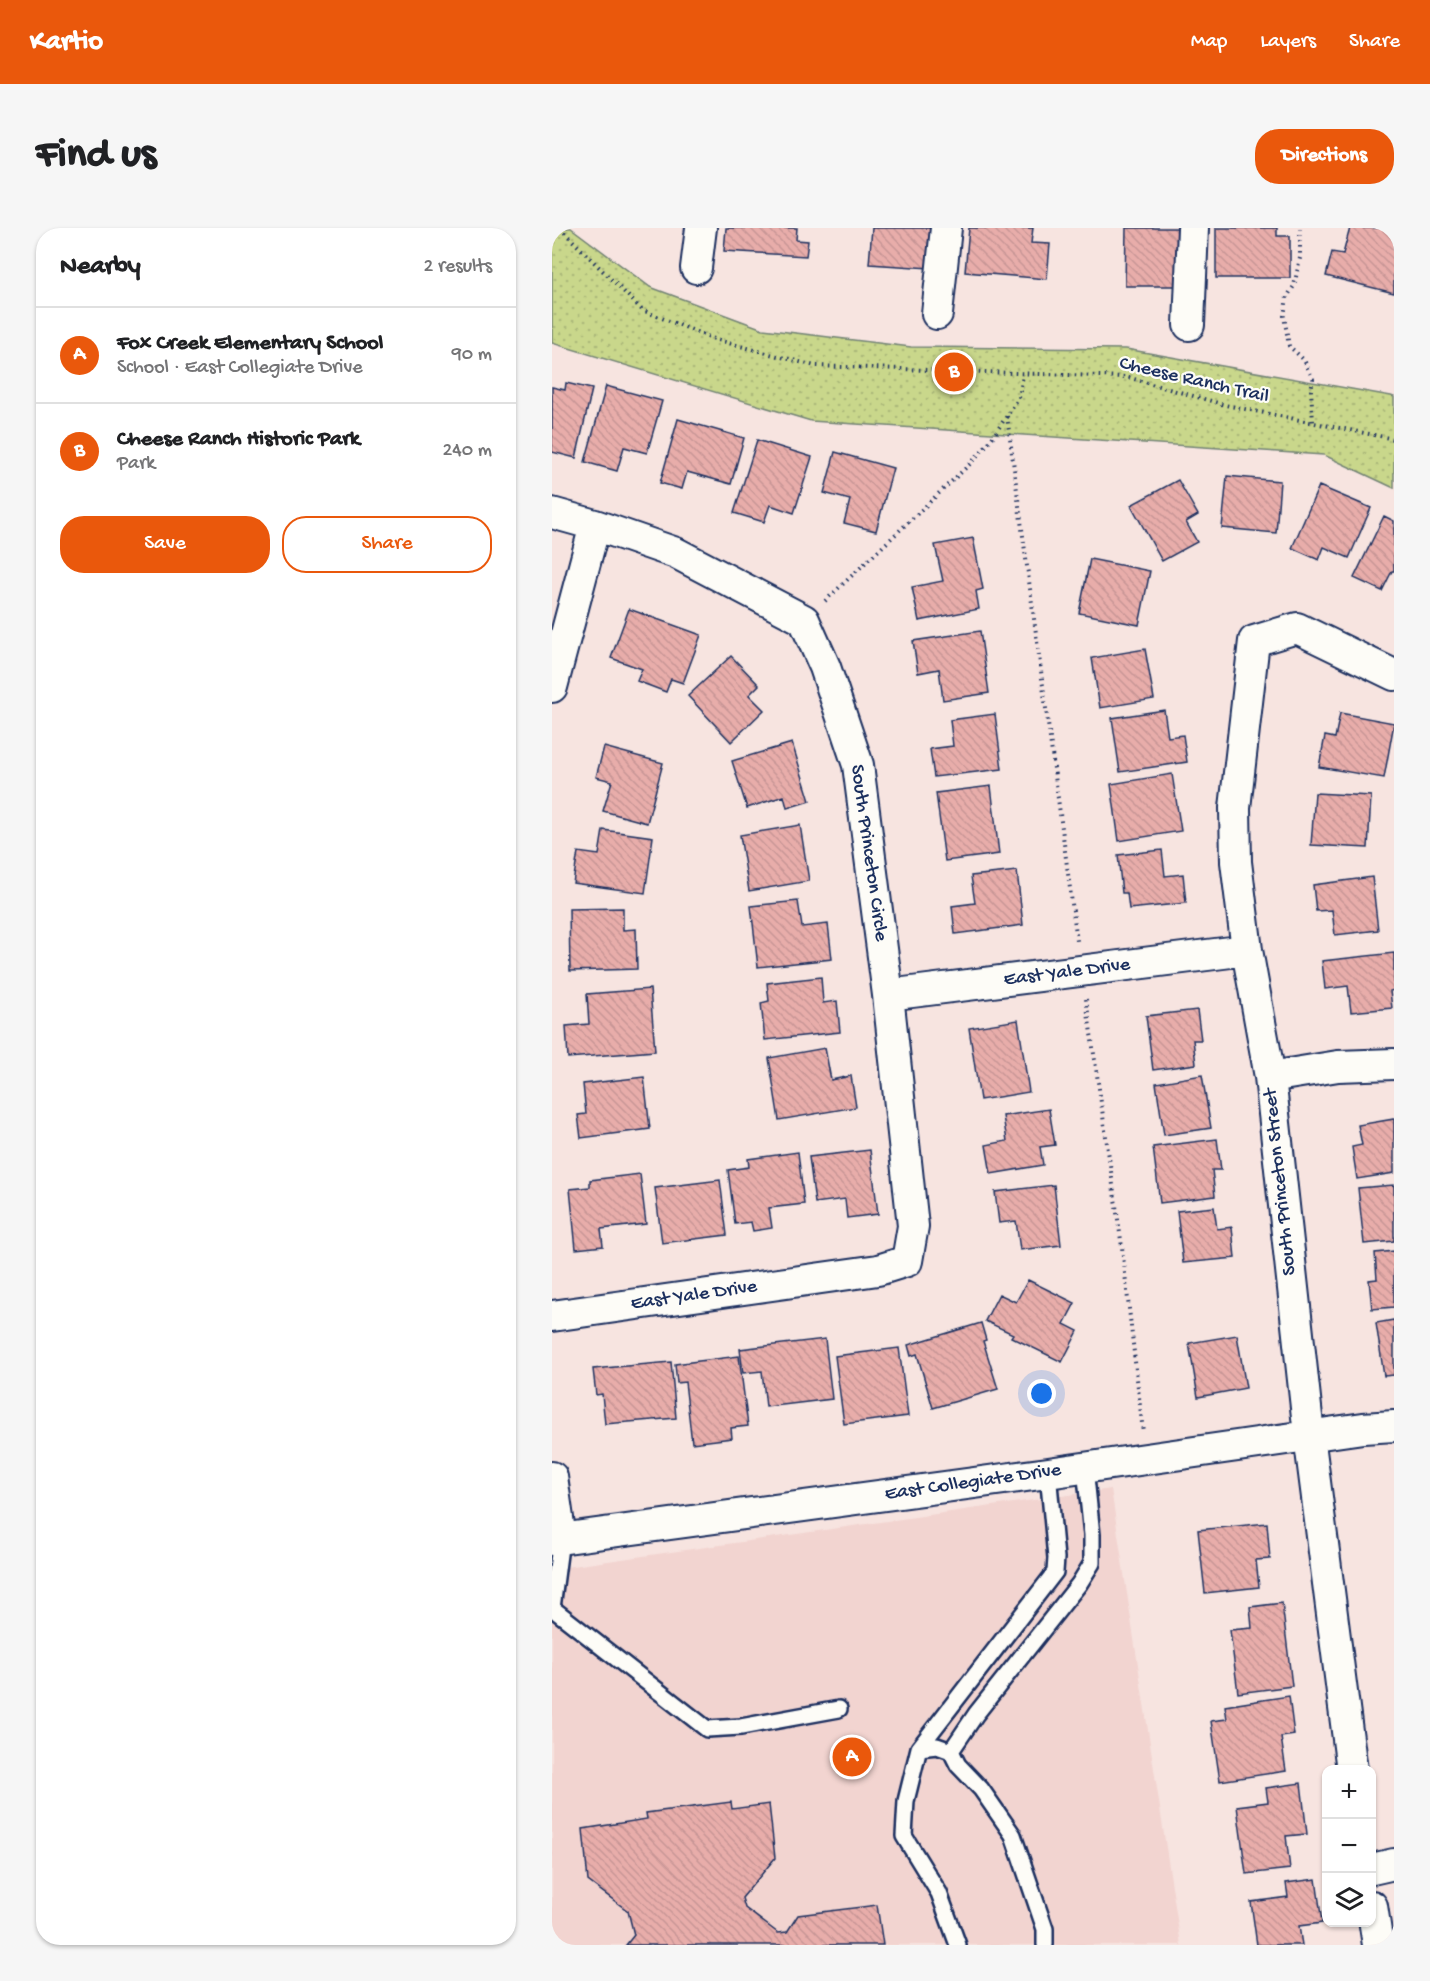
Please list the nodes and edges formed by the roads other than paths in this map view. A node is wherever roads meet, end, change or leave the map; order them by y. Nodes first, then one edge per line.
1 (701, 228) edge
2 (946, 228) edge
3 (1193, 228) edge
4 (696, 268) dead end
5 (937, 314) dead end
6 (1189, 326) dead end
7 (552, 513) edge
8 (595, 525) junction
9 (1394, 675) edge
10 (552, 687) edge
11 (1247, 950) junction
12 (888, 995) junction
13 (1394, 1064) edge
14 (1270, 1077) junction
15 (907, 1261) joint
16 (552, 1316) edge
17 (1394, 1426) edge
18 (1309, 1435) junction
19 (1085, 1468) junction
20 (1048, 1473) junction
21 (552, 1477) edge
22 (556, 1540) edge
23 (552, 1608) edge
24 (839, 1709) dead end
25 (919, 1748) junction
26 (951, 1750) junction
27 (1351, 1765) edge
28 (1394, 1864) edge
29 (1376, 1868) edge
30 (1375, 1927) edge
31 (958, 1945) edge
32 (1045, 1945) edge
33 (1378, 1945) edge

1 - 4 street
2 - 5 street
3 - 6 street
7 - 8 street
8 - 10 street
8 - 12 street, South Princeton Circle
9 - 11 street, South Princeton Street
11 - 12 street, East Yale Drive
11 - 14 street, South Princeton Street
12 - 15 street, South Princeton Circle
13 - 14 street
14 - 18 street, South Princeton Street
15 - 16 street, East Yale Drive
17 - 18 street, East Collegiate Drive
18 - 19 street, East Collegiate Drive
18 - 27 street, South Princeton Street
19 - 20 street, East Collegiate Drive
19 - 26 lane
20 - 22 street, East Collegiate Drive
20 - 25 lane
21 - 22 street
22 - 23 lane
23 - 24 lane
25 - 26 lane
25 - 31 lane
26 - 32 lane
28 - 29 street
30 - 33 street

